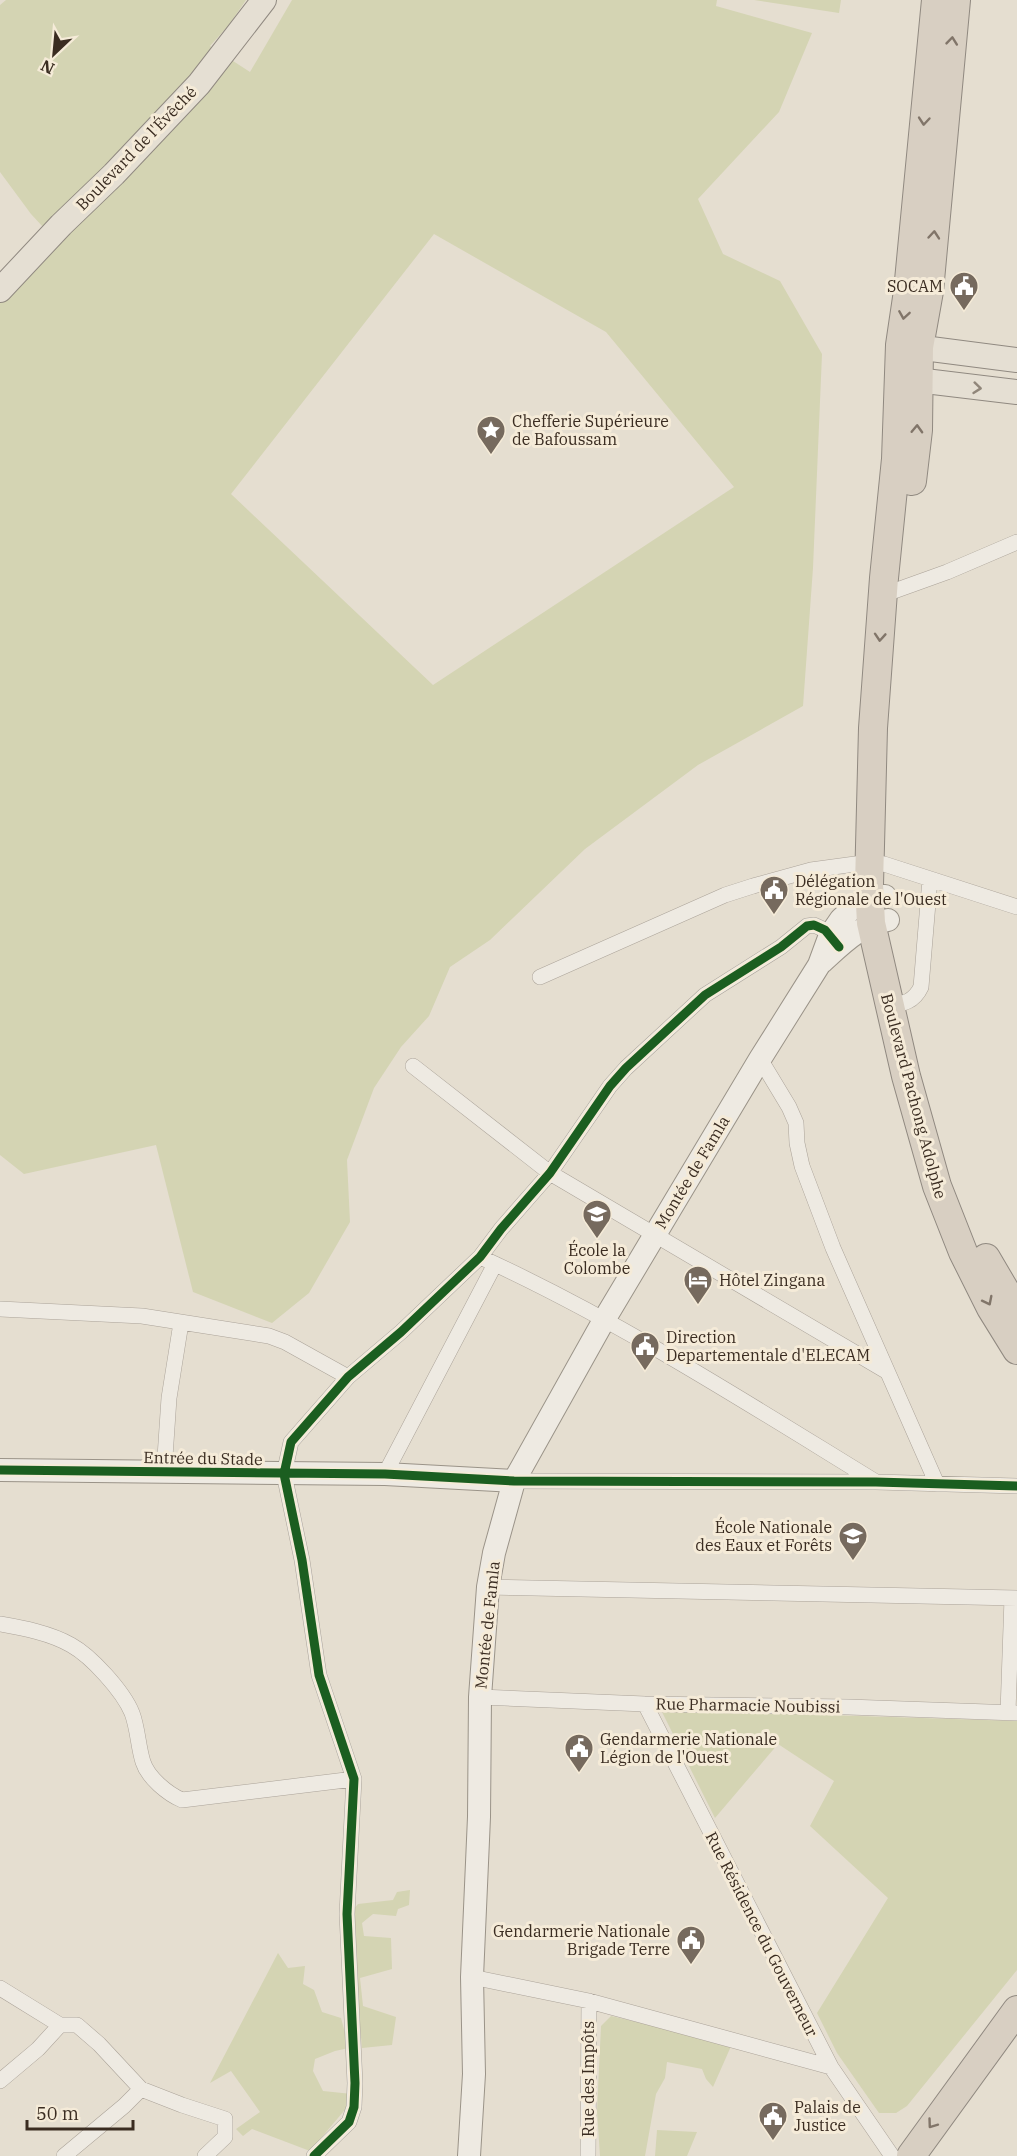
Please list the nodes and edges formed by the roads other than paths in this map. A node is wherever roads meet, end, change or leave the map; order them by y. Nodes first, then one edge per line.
1 (264, 0) edge
2 (936, 0) edge
3 (956, 0) edge
4 (0, 290) edge
5 (909, 346) junction
6 (1017, 360) edge
7 (908, 380) junction
8 (1017, 392) edge
9 (1017, 542) edge
10 (893, 592) junction
11 (877, 863) junction
12 (930, 879) junction
13 (1017, 906) edge
14 (878, 909) junction
15 (835, 941) junction
16 (540, 977) dead end
17 (896, 1005) junction
18 (760, 1059) junction
19 (413, 1066) dead end
20 (550, 1173) junction
21 (655, 1235) junction
22 (480, 1257) junction
23 (495, 1264) junction
24 (0, 1309) edge
25 (1017, 1311) edge
26 (604, 1320) junction
27 (181, 1323) junction
28 (1017, 1350) edge
29 (886, 1371) junction
30 (348, 1377) junction
31 (0, 1470) edge
32 (164, 1472) junction
33 (284, 1474) junction
34 (385, 1474) junction
35 (514, 1481) junction
36 (876, 1482) junction
37 (937, 1484) junction
38 (1017, 1486) edge
39 (488, 1587) junction
40 (1014, 1598) edge
41 (0, 1624) edge
42 (480, 1697) junction
43 (645, 1704) junction
44 (1012, 1712) edge
45 (354, 1779) junction
46 (472, 1977) junction
47 (0, 1988) edge
48 (589, 2001) junction
49 (1017, 2010) edge
50 (60, 2025) junction
51 (1017, 2037) edge
52 (831, 2067) junction
53 (0, 2081) edge
54 (141, 2089) junction
55 (64, 2156) edge
56 (205, 2156) edge
57 (314, 2156) edge
58 (469, 2156) edge
59 (588, 2156) edge
60 (891, 2156) edge
61 (911, 2156) edge
62 (934, 2156) edge

1 - 4 main road, Boulevard de l'Évêché
2 -> 5 highway
5 -> 3 highway
5 - 6 main road
5 - 7 highway, Boulevard Pachong Adolphe
7 -> 8 main road
7 - 10 highway, Boulevard Pachong Adolphe
9 - 10 street
10 - 11 highway, Boulevard Pachong Adolphe
11 - 12 street
11 - 14 highway, Boulevard Pachong Adolphe
11 - 16 street
12 - 13 street
12 - 17 street
14 - 15 street, Montée de Famla
14 - 17 highway, Boulevard Pachong Adolphe
15 - 18 street, Montée de Famla
15 - 20 street
17 - 25 highway, Boulevard Pachong Adolphe
17 -> 28 highway, Boulevard Pachong Adolphe
18 - 21 street, Montée de Famla
18 - 29 street
19 - 20 street
20 - 21 street
20 - 22 street
21 - 26 street, Montée de Famla
21 - 29 street
22 - 23 street
22 - 30 street
23 - 26 street
23 - 34 street
24 - 27 street
26 - 35 street, Montée de Famla
26 - 36 street
27 - 30 street
27 - 32 street
29 - 37 street
30 - 33 street
31 - 32 street, Entrée du Stade
32 - 33 street, Entrée du Stade
33 - 34 street, Entrée du Stade
33 - 45 street
34 - 35 street, Entrée du Stade
35 - 36 street
35 - 39 street, Montée de Famla
36 - 37 street
37 - 38 street
39 - 40 street
39 - 42 street, Montée de Famla
40 - 44 street
41 - 45 street
42 - 43 street, Rue Pharmacie Noubissi
42 - 46 street, Montée de Famla
43 - 44 street, Rue Pharmacie Noubissi
43 - 52 street, Rue Résidence du Gouverneur
45 - 57 street
46 - 48 street
46 - 58 street, Montée de Famla
47 - 50 street
48 - 52 street
48 - 59 street, Rue des Impôts
49 -> 61 highway
50 - 53 street
50 - 54 street
51 - 62 highway
52 - 60 street, Rue Résidence du Gouverneur
54 - 55 street
54 - 56 street

